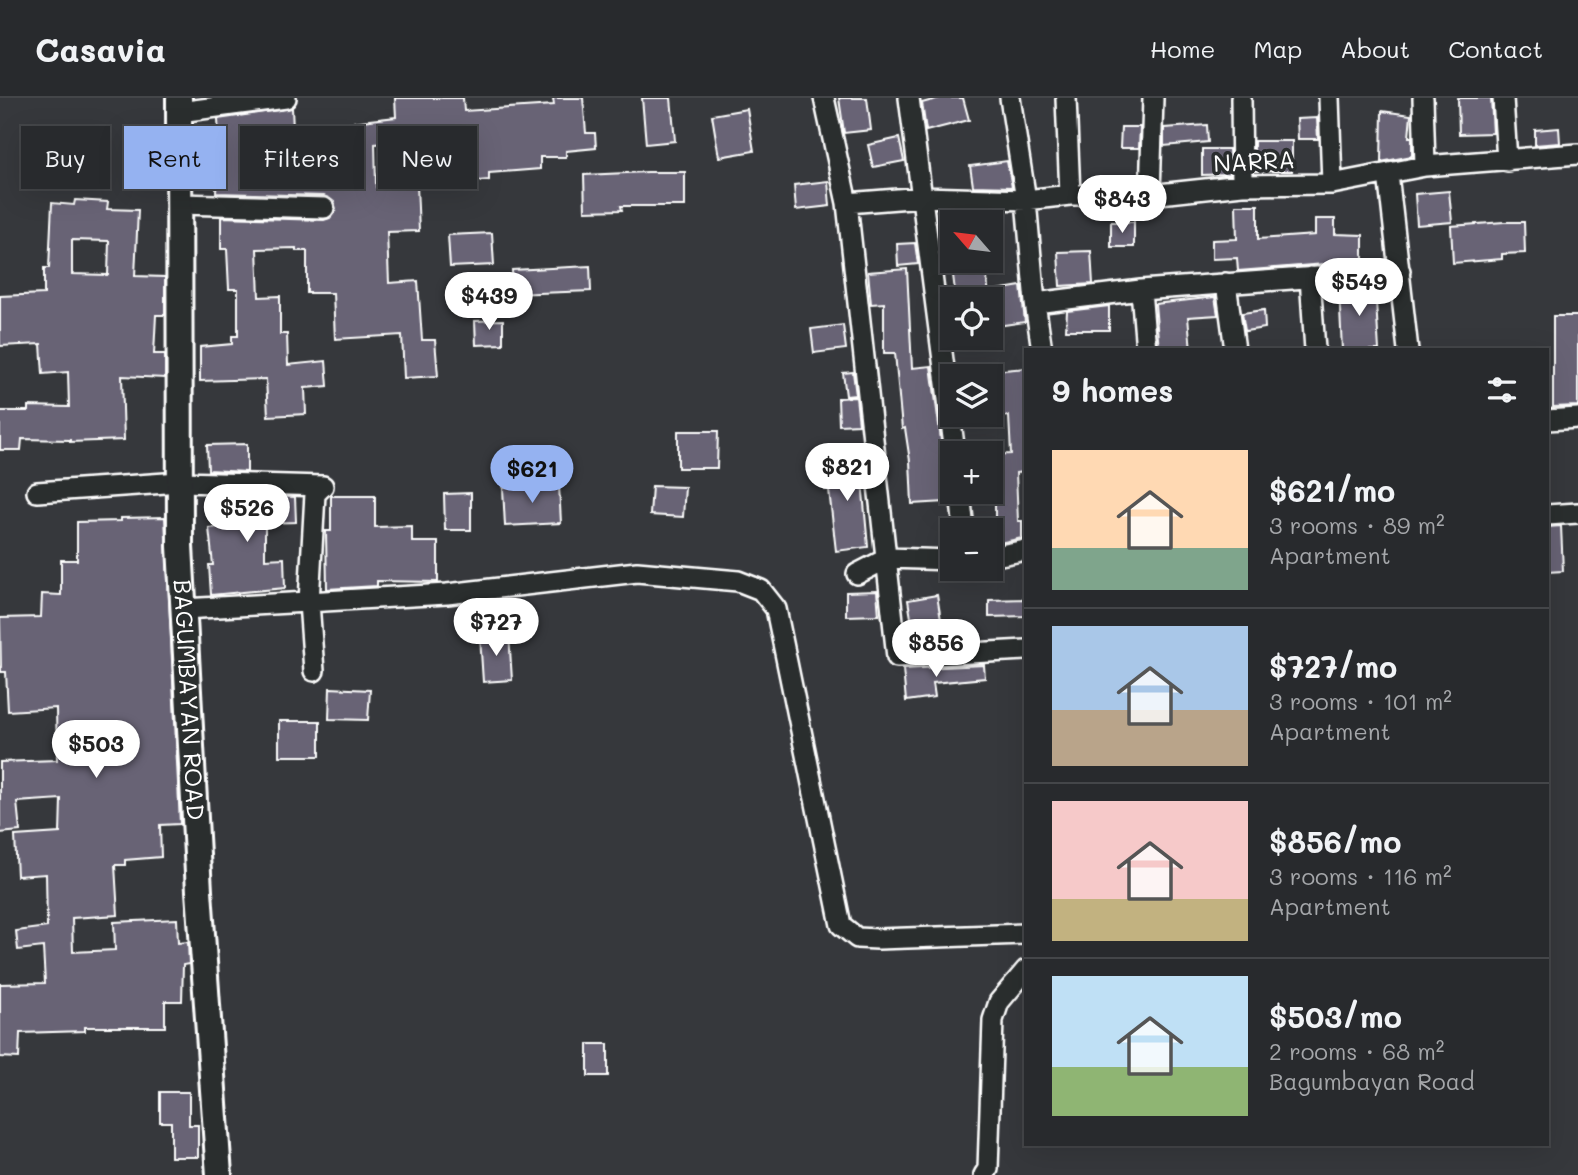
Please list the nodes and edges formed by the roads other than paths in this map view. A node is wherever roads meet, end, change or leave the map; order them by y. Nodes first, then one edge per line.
1 (286, 98) edge
2 (824, 98) edge
3 (909, 98) edge
4 (1010, 98) edge
5 (1066, 98) edge
6 (1153, 98) edge
7 (1241, 98) edge
8 (1329, 98) edge
9 (1423, 98) edge
10 (1503, 98) edge
11 (179, 105) edge
12 (1578, 154) edge
13 (1507, 161) junction
14 (1425, 166) junction
15 (1388, 174) junction
16 (1332, 184) junction
17 (1242, 185) junction
18 (1070, 195) junction
19 (1150, 195) junction
20 (923, 197) junction
21 (1027, 200) junction
22 (179, 204) junction
23 (847, 204) junction
24 (324, 208) dead end
25 (1400, 271) junction
26 (1310, 277) junction
27 (1226, 284) junction
28 (1141, 290) junction
29 (1035, 303) junction
30 (1042, 348) edge
31 (1146, 348) edge
32 (1235, 348) edge
33 (1315, 348) edge
34 (1408, 348) edge
35 (1578, 418) edge
36 (1549, 420) edge
37 (954, 441) edge
38 (180, 482) junction
39 (37, 492) dead end
40 (1578, 513) edge
41 (1549, 515) edge
42 (1024, 550) edge
43 (1003, 554) edge
44 (888, 558) junction
45 (940, 560) edge
46 (856, 574) dead end
47 (309, 602) junction
48 (183, 609) junction
49 (1024, 650) edge
50 (314, 671) dead end
51 (1024, 934) edge
52 (1024, 972) edge
53 (219, 1175) edge
54 (984, 1175) edge

1 - 11 street
2 - 23 street
3 - 20 street
4 - 21 street
5 - 18 street
6 - 19 street
7 - 17 street
8 - 16 street
9 - 14 street
10 - 13 street
11 - 22 street, BAGUMBAYAN ROAD
12 - 13 street, NARRA
13 - 14 street, NARRA
14 - 15 street, NARRA
15 - 16 street, NARRA
15 - 25 street
16 - 17 street, NARRA
17 - 19 street, NARRA
18 - 19 street, NARRA
18 - 21 street, NARRA
20 - 21 street, NARRA
20 - 23 street, NARRA
20 - 37 street
21 - 29 street
22 - 24 street
22 - 38 street, BAGUMBAYAN ROAD
23 - 44 street
25 - 26 street
25 - 34 street
26 - 27 street
26 - 33 street
27 - 28 street
27 - 32 street
28 - 29 street
28 - 31 street
29 - 30 street
35 - 36 street
38 - 39 street
38 - 47 street
38 - 48 street, BAGUMBAYAN ROAD
40 - 41 street
42 - 43 street
44 - 45 street
44 - 46 street
44 - 49 street
47 - 48 street
47 - 50 street
47 - 51 street
48 - 53 street, BAGUMBAYAN ROAD
52 - 54 street

